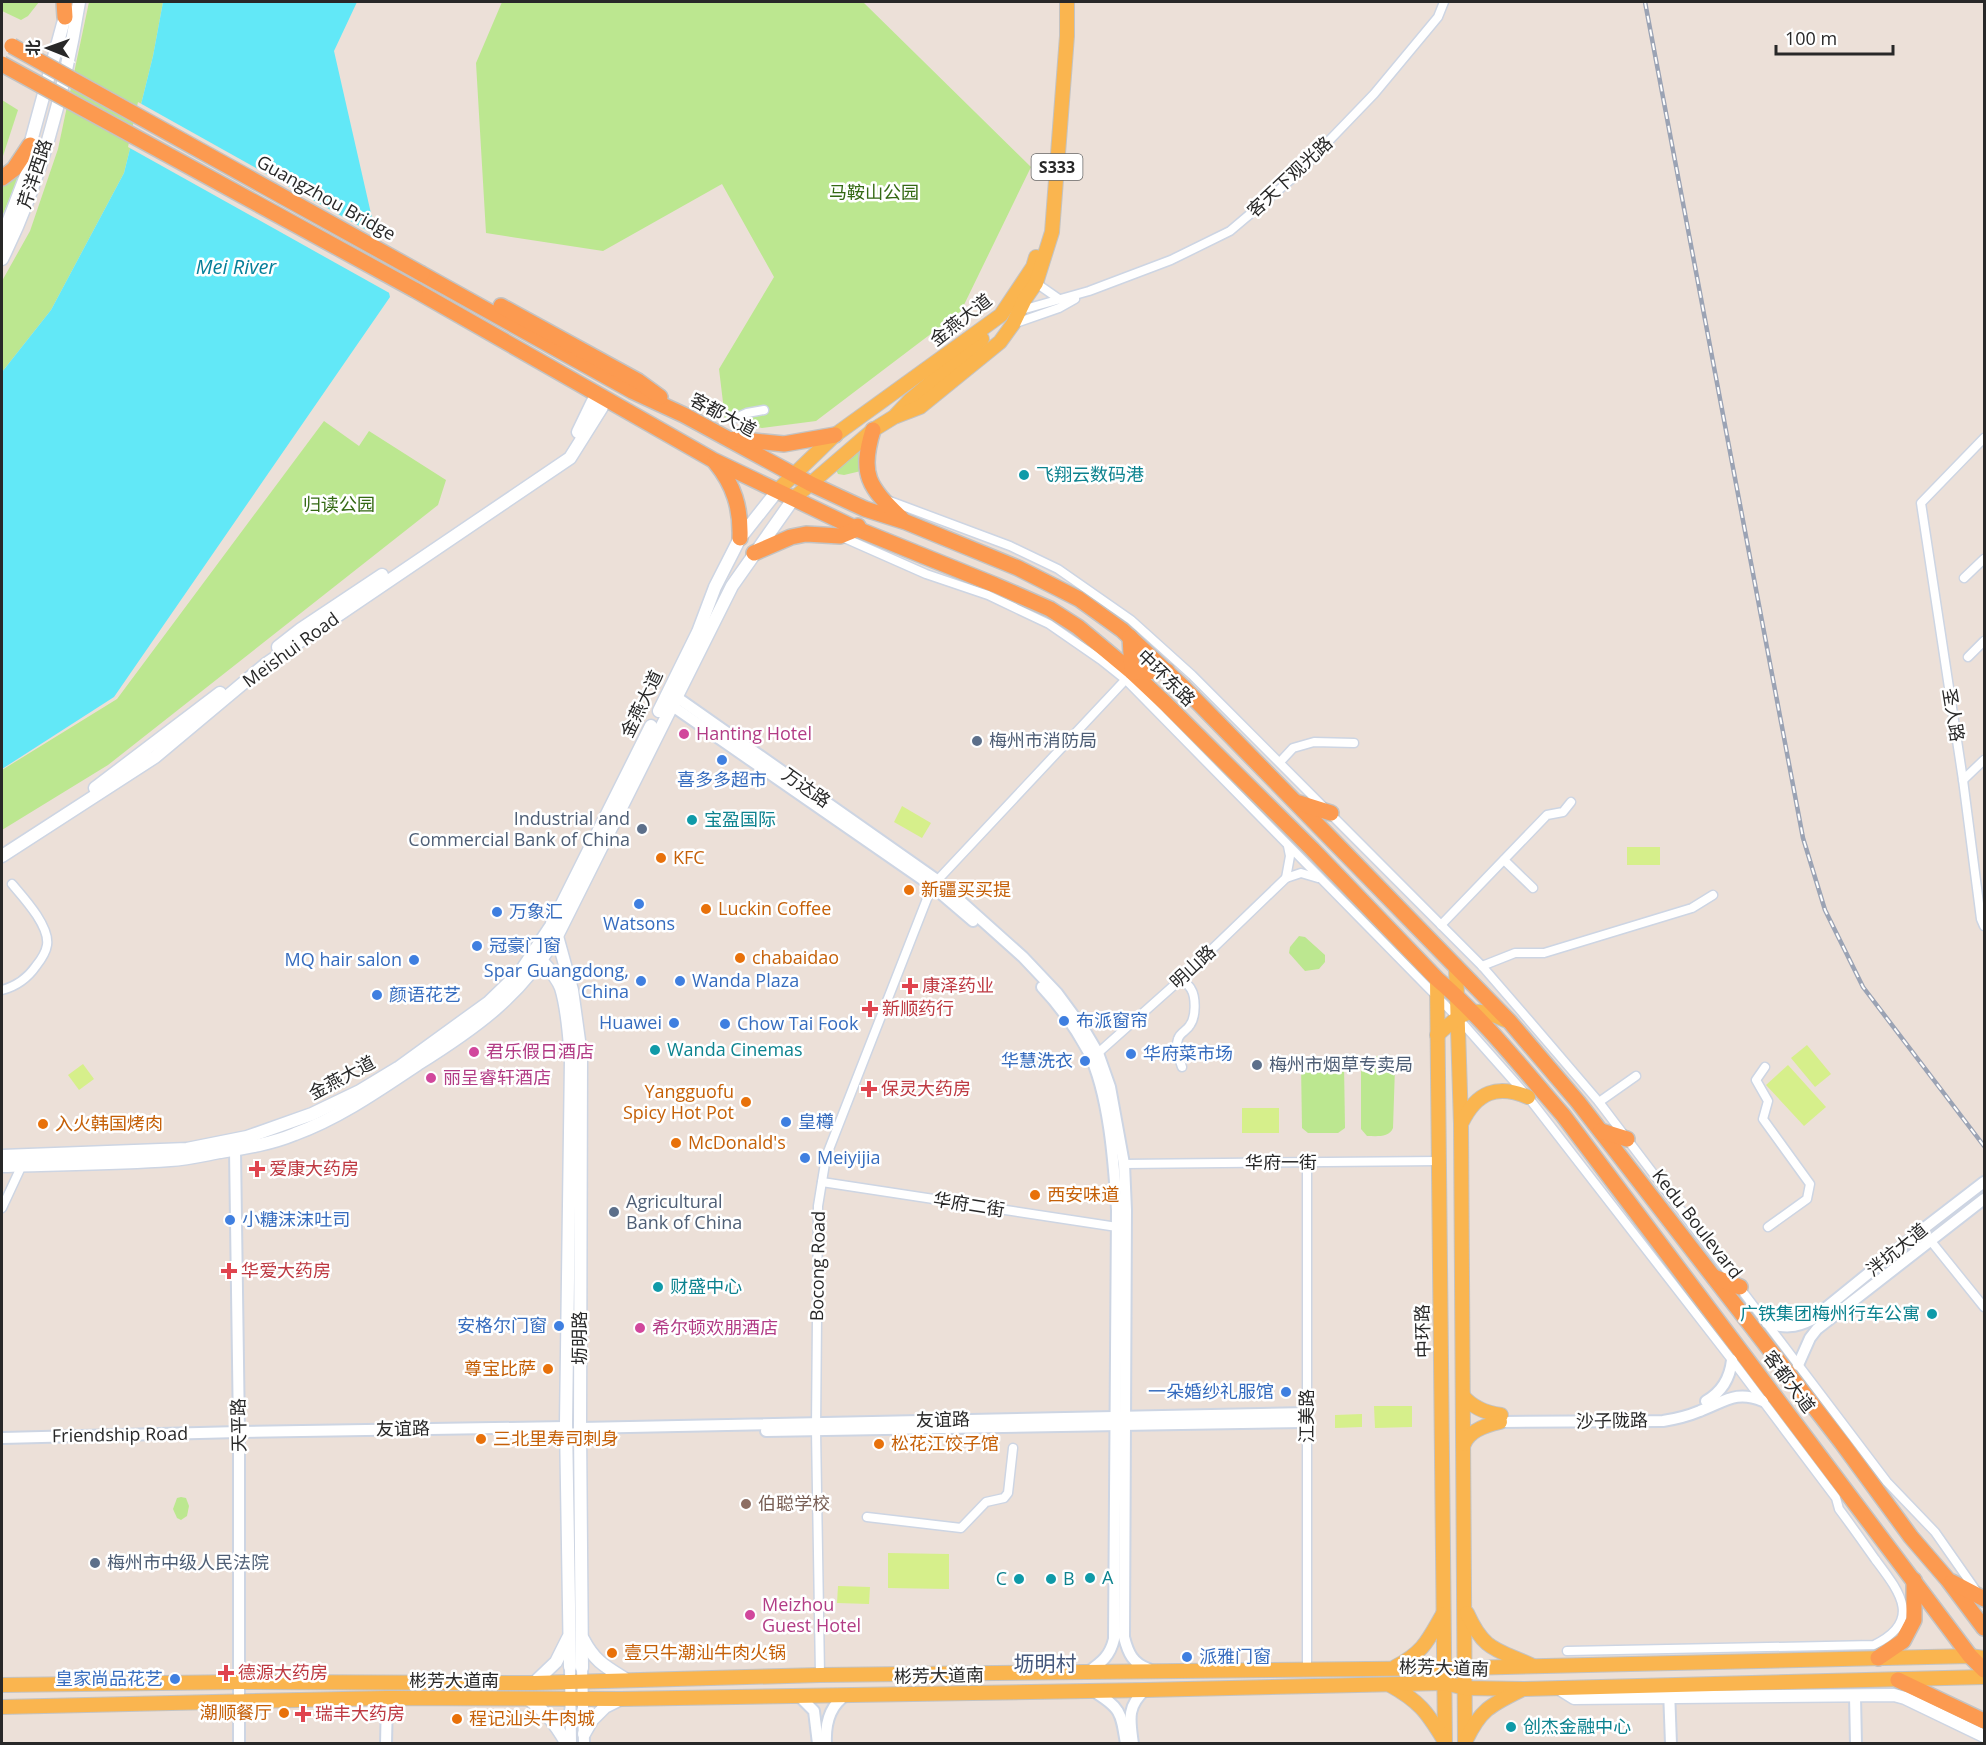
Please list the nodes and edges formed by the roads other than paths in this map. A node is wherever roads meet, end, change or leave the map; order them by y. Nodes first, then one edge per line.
1 (79, 2) edge
2 (1061, 2) edge
3 (1067, 2) edge
4 (1444, 2) edge
5 (66, 7) edge
6 (7, 43) edge
7 (2, 63) edge
8 (30, 145) junction
9 (2, 178) edge
10 (2, 238) edge
11 (2, 259) edge
12 (1036, 283) junction
13 (1089, 291) junction
14 (1059, 299) junction
15 (1020, 311) junction
16 (1002, 315) junction
17 (1013, 324) junction
18 (632, 391) joint
19 (598, 404) junction
20 (764, 410) dead end
21 (684, 415) junction
22 (736, 418) dead end
23 (661, 430) junction
24 (873, 430) junction
25 (835, 435) junction
26 (1984, 438) edge
27 (726, 439) junction
28 (576, 443) junction
29 (713, 460) junction
30 (794, 475) junction
31 (811, 484) junction
32 (778, 490) junction
33 (879, 497) junction
34 (794, 498) junction
35 (866, 509) junction
36 (906, 522) junction
37 (857, 529) junction
38 (840, 536) junction
39 (740, 538) junction
40 (754, 553) junction
41 (730, 557) junction
42 (1984, 559) edge
43 (745, 566) junction
44 (1964, 578) dead end
45 (1082, 593) junction
46 (1130, 637) junction
47 (1984, 641) edge
48 (1968, 657) dead end
49 (1167, 671) junction
50 (1129, 676) junction
51 (673, 700) junction
52 (1354, 742) dead end
53 (1984, 760) edge
54 (1280, 762) junction
55 (1963, 780) junction
56 (1295, 801) junction
57 (1571, 802) dead end
58 (1330, 813) junction
59 (1287, 845) junction
60 (2, 850) edge
61 (2, 856) edge
62 (1504, 860) junction
63 (1286, 878) junction
64 (1322, 880) junction
65 (935, 883) junction
66 (12, 884) dead end
67 (1533, 888) dead end
68 (1713, 895) dead end
69 (1392, 900) junction
70 (1376, 916) junction
71 (1441, 925) junction
72 (1984, 927) edge
73 (557, 936) junction
74 (542, 961) junction
75 (1456, 966) junction
76 (1482, 966) junction
77 (1181, 979) junction
78 (1437, 979) junction
79 (2, 990) edge
80 (1457, 996) junction
81 (1437, 997) junction
82 (1464, 1014) junction
83 (1510, 1022) junction
84 (1437, 1035) junction
85 (1098, 1053) junction
86 (1182, 1067) dead end
87 (1765, 1067) dead end
88 (1552, 1071) junction
89 (1636, 1076) dead end
90 (1532, 1091) junction
91 (1599, 1102) junction
92 (1461, 1124) junction
93 (1601, 1131) junction
94 (1627, 1139) junction
95 (235, 1150) junction
96 (2, 1156) edge
97 (1439, 1161) junction
98 (1307, 1163) junction
99 (1124, 1164) junction
100 (22, 1165) junction
101 (2, 1166) edge
102 (822, 1182) junction
103 (1984, 1182) edge
104 (1984, 1199) edge
105 (2, 1208) edge
106 (1117, 1227) junction
107 (1768, 1227) dead end
108 (1930, 1240) junction
109 (1713, 1276) junction
110 (1740, 1287) junction
111 (1984, 1307) edge
112 (1767, 1323) junction
113 (1814, 1325) junction
114 (1732, 1360) junction
115 (1798, 1365) junction
116 (1463, 1396) junction
117 (1719, 1398) junction
118 (1763, 1401) junction
119 (1838, 1417) junction
120 (1307, 1418) junction
121 (1500, 1419) junction
122 (1121, 1421) junction
123 (566, 1427) junction
124 (816, 1427) junction
125 (580, 1431) junction
126 (239, 1432) junction
127 (2, 1438) edge
128 (1794, 1442) junction
129 (1842, 1443) junction
130 (1464, 1444) junction
131 (1012, 1448) dead end
132 (1818, 1454) junction
133 (867, 1517) dead end
134 (1911, 1537) junction
135 (1891, 1550) junction
136 (1914, 1580) junction
137 (1948, 1580) junction
138 (1983, 1598) edge
139 (1465, 1608) junction
140 (1444, 1612) junction
141 (1984, 1628) edge
142 (576, 1635) junction
143 (1567, 1651) dead end
144 (1977, 1657) edge
145 (1878, 1658) junction
146 (1533, 1666) junction
147 (1393, 1668) junction
148 (1445, 1668) junction
149 (1465, 1668) junction
150 (1307, 1669) junction
151 (1984, 1670) edge
152 (1155, 1671) junction
153 (1088, 1672) junction
154 (576, 1675) junction
155 (820, 1675) junction
156 (1984, 1677) edge
157 (627, 1680) junction
158 (1898, 1680) junction
159 (240, 1682) junction
160 (534, 1683) junction
161 (1445, 1683) junction
162 (1388, 1684) junction
163 (2, 1685) edge
164 (1465, 1688) junction
165 (1523, 1689) junction
166 (1144, 1690) junction
167 (1093, 1691) junction
168 (1667, 1692) junction
169 (846, 1695) junction
170 (1855, 1695) junction
171 (799, 1696) junction
172 (387, 1698) junction
173 (528, 1699) junction
174 (576, 1699) junction
175 (621, 1699) junction
176 (240, 1701) junction
177 (2, 1707) edge
178 (1126, 1720) junction
179 (1984, 1721) edge
180 (821, 1731) junction
181 (1984, 1736) edge
182 (584, 1738) edge
183 (1445, 1742) edge
184 (239, 1743) edge
185 (386, 1743) edge
186 (569, 1743) edge
187 (818, 1743) edge
188 (826, 1743) edge
189 (1126, 1743) edge
190 (1133, 1743) edge
191 (1465, 1743) edge
192 (1665, 1743) edge
193 (1671, 1743) edge
194 (1856, 1743) edge

1 - 11 main road, 芹洋西路
2 - 16 main road, 金燕大道 / S333
3 - 12 main road, 金燕大道 / S333
4 - 13 street, 客天下观光路
5 - 8 main road, 芹洋西路
6 - 18 highway, Guangzhou Bridge, bridge
7 - 23 highway, bridge
8 - 9 highway
8 - 10 main road, 芹洋西路
12 - 14 street
12 - 15 main road, 金燕大道 / S333
13 - 14 street, 客天下观光路
13 - 17 street, 客天下观光路
14 - 15 street, 客天下观光路
15 - 16 street, 客天下观光路
15 - 17 main road, 金燕大道 / S333
16 - 25 main road, 金燕大道 / S333
17 - 24 main road, 金燕大道
18 - 21 highway, 客都大道
19 - 21 highway
19 - 23 highway
19 - 28 main road
20 - 22 street
21 - 27 highway, 客都大道
23 - 29 highway
24 - 31 main road, 金燕大道
24 - 33 highway
25 - 27 highway
25 - 30 main road, 金燕大道 / S333
26 - 55 street, 圣人路
27 - 30 highway, 客都大道
28 - 60 main road, Meishui Road
28 - 61 main road, Meishui Road
29 - 32 highway
29 - 39 highway
30 - 31 highway, 中环东路
30 - 32 main road, 金燕大道 / S333
31 - 34 main road, 金燕大道
31 - 35 highway, 中环东路
32 - 34 highway, 中环东路
32 - 39 main road, 金燕大道
33 - 36 highway
33 - 45 street
34 - 37 highway, 中环东路
34 - 40 main road, 金燕大道
35 - 36 highway, 中环东路
35 - 37 highway
36 - 45 highway, 中环东路
37 - 38 highway
37 - 50 highway, 中环东路
38 - 40 highway
38 - 50 street
39 - 41 main road, 金燕大道
40 - 43 main road, 金燕大道
41 - 43 main road
41 - 96 main road, 金燕大道
42 - 44 street
43 - 51 main road, 金燕大道
45 - 46 highway, 中环东路
45 - 54 street
46 - 49 highway, 中环东路
46 - 50 highway
47 - 48 street
49 - 50 highway
49 - 56 highway, 中环东路
50 - 59 street
50 - 65 street
50 - 70 highway, 中环东路
51 - 65 street, 万达路
51 - 73 main road, 金燕大道
52 - 54 street
53 - 55 street
54 - 58 street
55 - 72 street, 圣人路
56 - 58 highway
56 - 69 highway, 中环东路
57 - 62 street
58 - 71 street
59 - 63 street
59 - 64 street
62 - 67 street
62 - 71 street
63 - 64 street
63 - 77 street, 明山路
64 - 81 street
65 - 85 street
65 - 102 street, Bocong Road
65 - 106 street
66 - 79 street
68 - 76 street
69 - 70 highway
69 - 75 highway, 中环东路
70 - 78 highway, 中环东路
71 - 76 street
73 - 74 main road, 金燕大道
73 - 125 main road, 坜明路
74 - 95 main road, 金燕大道
74 - 123 main road, 坜明路
75 - 80 main road
75 - 83 highway, Kedu Boulevard
76 - 91 street
77 - 85 street, 明山路
77 - 86 street
78 - 80 highway, 中环东路
78 - 81 main road, 中环路
80 - 82 highway, 客都大道
81 - 82 street
81 - 84 main road, 中环路
82 - 83 main road
82 - 84 main road
82 - 90 highway, 客都大道
82 - 92 main road
83 - 88 highway, Kedu Boulevard
84 - 97 main road, 中环路
85 - 99 street
87 - 107 street
88 - 90 highway
88 - 93 highway, Kedu Boulevard
89 - 91 street
90 - 92 main road
90 - 114 street
90 - 132 highway, 客都大道
91 - 94 street
92 - 116 main road
93 - 94 highway
93 - 109 highway, Kedu Boulevard
94 - 110 street
95 - 100 main road, 金燕大道
95 - 126 street, 天平路
97 - 98 street, 华府一街
97 - 140 main road, 中环路
98 - 99 street, 华府一街
98 - 120 street, 江美路
99 - 122 street
100 - 101 main road, 金燕大道
100 - 105 street
102 - 106 street, 华府二街
102 - 124 street, Bocong Road
103 - 113 street, 泮坑大道
104 - 108 street, 泮坑大道
106 - 122 street
108 - 111 street
108 - 113 street, 泮坑大道
109 - 110 highway
109 - 129 highway, Kedu Boulevard
110 - 112 street
112 - 113 street
112 - 115 street
113 - 115 street
114 - 117 street
114 - 118 street
115 - 119 street
116 - 121 main road
116 - 130 main road
117 - 118 street, 沙子陇路
117 - 121 street, 沙子陇路
118 - 128 street
119 - 129 highway
119 - 138 street
120 - 122 street, 友谊路
120 - 150 street, 江美路
121 - 130 main road
122 - 124 street, 友谊路
122 - 152 street
122 - 153 street
123 - 126 street, 友谊路
123 - 142 main road, 坜明路
124 - 125 street, 友谊路
124 - 155 street, Bocong Road
125 - 142 main road, 坜明路
126 - 127 street, Friendship Road
126 - 159 street, 天平路
128 - 132 highway
128 - 143 street
129 - 134 highway, Kedu Boulevard
130 - 139 main road
131 - 133 street
132 - 135 highway, 客都大道
134 - 135 highway
134 - 137 highway, Kedu Boulevard
135 - 136 highway, 客都大道
136 - 144 highway, 客都大道
136 - 145 highway
137 - 138 highway
137 - 141 highway, Kedu Boulevard
139 - 146 main road
139 - 149 main road
140 - 147 main road
140 - 148 main road, 中环路
142 - 154 main road, 坜明路
142 - 157 main road
142 - 160 main road
144 - 145 main road, 彬芳大道南
144 - 151 highway
145 - 146 main road, 彬芳大道南
146 - 149 main road, 彬芳大道南
147 - 148 main road, 彬芳大道南
147 - 150 main road, 彬芳大道南
148 - 149 main road, 彬芳大道南
148 - 161 main road, 中环路
149 - 164 main road
150 - 152 main road, 彬芳大道南
152 - 153 main road, 彬芳大道南
153 - 155 main road, 彬芳大道南
154 - 157 main road, 彬芳大道南
154 - 160 main road, 彬芳大道南
154 - 174 street, 坜明路
155 - 157 main road, 彬芳大道南
156 - 158 main road, 彬芳大道南
158 - 168 main road, 彬芳大道南
158 - 179 highway
159 - 160 main road, 彬芳大道南
159 - 163 main road, 彬芳大道南
159 - 176 street, 天平路
161 - 162 main road, 彬芳大道南
161 - 164 main road, 彬芳大道南
161 - 183 main road, 中环路
162 - 166 main road, 彬芳大道南
162 - 183 main road
164 - 165 main road, 彬芳大道南
164 - 191 main road
165 - 168 main road, 彬芳大道南
165 - 191 main road
166 - 167 main road, 彬芳大道南
166 - 178 street
167 - 169 main road, 彬芳大道南
167 - 178 street
168 - 170 main road
168 - 192 street
168 - 193 street
169 - 171 main road, 彬芳大道南
169 - 180 street
170 - 181 main road
170 - 194 street
171 - 175 main road, 彬芳大道南
171 - 180 street
172 - 173 main road, 彬芳大道南
172 - 176 main road, 彬芳大道南
172 - 185 street
173 - 174 main road, 彬芳大道南
173 - 186 main road
174 - 175 main road, 彬芳大道南
174 - 182 street, 坜明路
174 - 186 street, 坜明路
175 - 182 main road
176 - 177 main road, 彬芳大道南
176 - 184 street, 天平路
178 - 189 street
178 - 190 street
180 - 187 street
180 - 188 street

